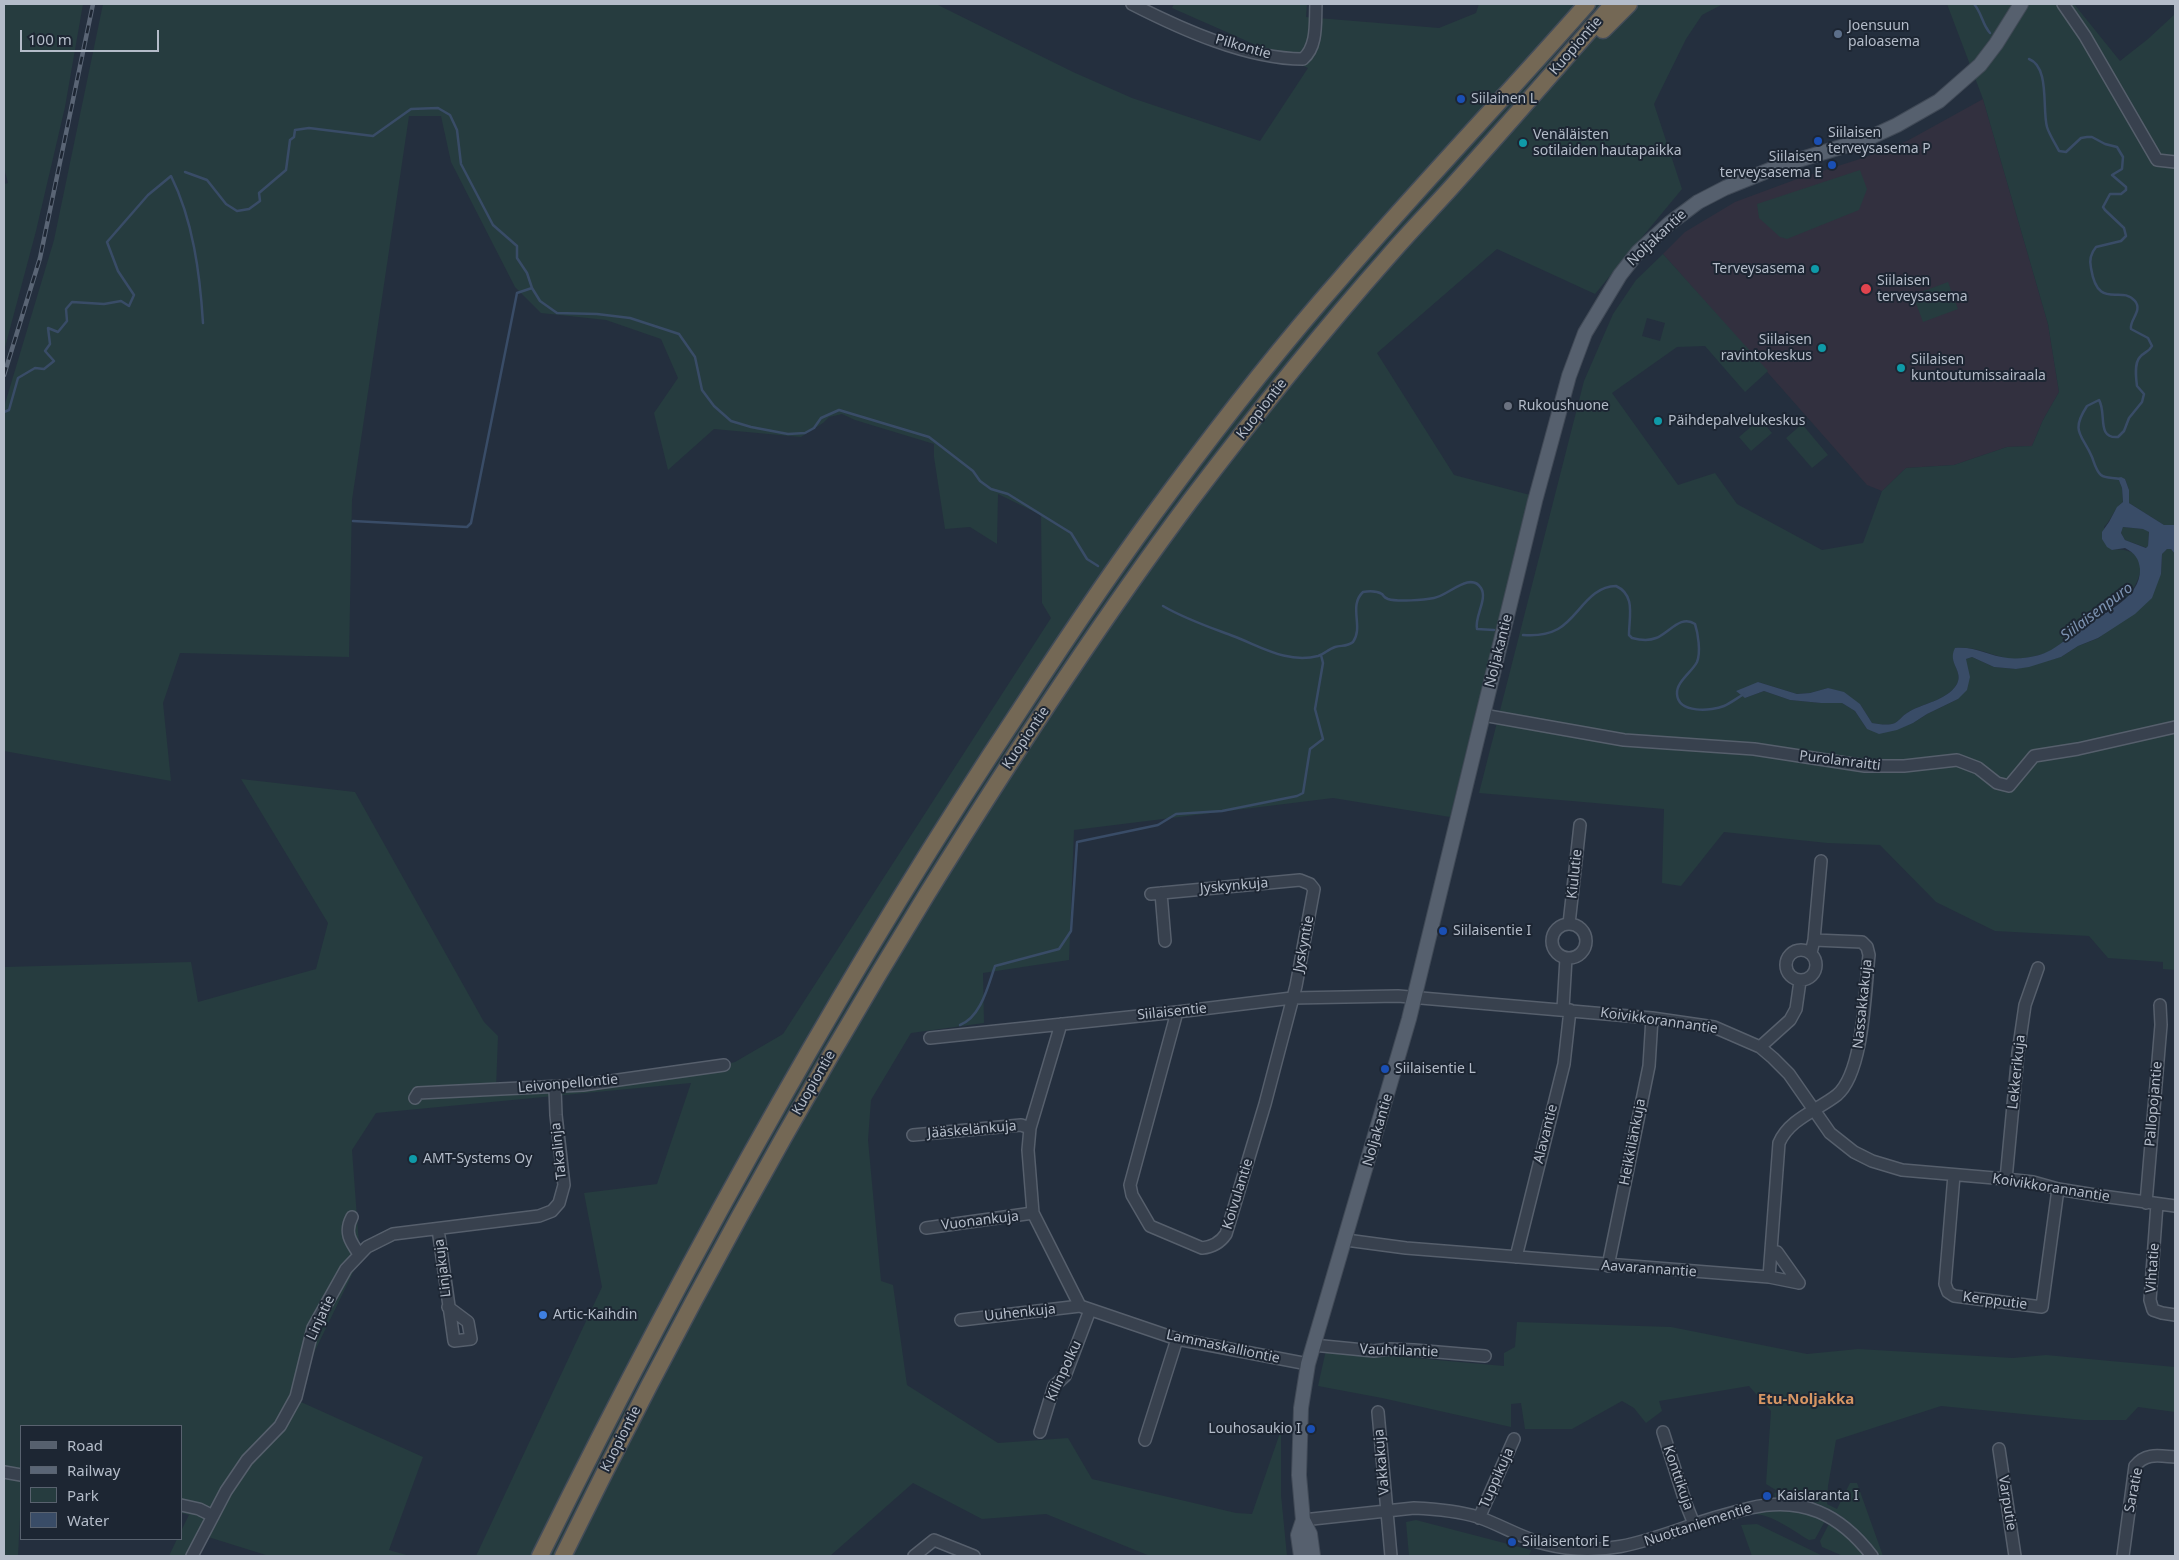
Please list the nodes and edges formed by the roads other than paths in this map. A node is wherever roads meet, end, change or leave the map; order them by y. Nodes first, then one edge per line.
1 (1132, 4) edge
2 (1316, 4) edge
3 (1588, 4) edge
4 (1613, 4) edge
5 (1629, 4) edge
6 (2021, 4) edge
7 (2063, 4) edge
8 (1579, 43) junction
9 (2175, 162) edge
10 (1483, 716) junction
11 (2175, 727) edge
12 (1580, 825) dead end
13 (1821, 861) dead end
14 (1314, 889) joint
15 (1569, 924) junction
16 (1814, 940) junction
17 (1165, 941) dead end
18 (1810, 953) junction
19 (1566, 958) junction
20 (2038, 968) dead end
21 (1800, 981) junction
22 (1292, 998) junction
23 (1414, 998) junction
24 (2160, 1005) dead end
25 (1566, 1010) junction
26 (1177, 1012) junction
27 (1652, 1018) junction
28 (1061, 1024) junction
29 (930, 1038) dead end
30 (1760, 1047) junction
31 (724, 1065) dead end
32 (555, 1088) junction
33 (415, 1098) dead end
34 (1813, 1111) junction
35 (1030, 1128) junction
36 (914, 1135) dead end
37 (1954, 1175) junction
38 (2006, 1179) junction
39 (2058, 1189) junction
40 (2151, 1203) junction
41 (2175, 1206) edge
42 (552, 1211) joint
43 (1034, 1213) junction
44 (352, 1217) dead end
45 (926, 1228) dead end
46 (438, 1229) junction
47 (1346, 1240) junction
48 (1771, 1251) junction
49 (359, 1254) junction
50 (1516, 1257) junction
51 (1608, 1266) junction
52 (1769, 1277) junction
53 (448, 1307) dead end
54 (1085, 1308) junction
55 (2175, 1315) edge
56 (961, 1320) dead end
57 (1176, 1339) junction
58 (1313, 1345) junction
59 (1485, 1356) dead end
60 (1308, 1364) junction
61 (1378, 1412) dead end
62 (1040, 1432) dead end
63 (1663, 1432) dead end
64 (1514, 1439) dead end
65 (1145, 1440) dead end
66 (1998, 1449) dead end
67 (2175, 1458) edge
68 (4, 1472) edge
69 (20, 1475) edge
70 (182, 1505) edge
71 (1386, 1511) junction
72 (213, 1516) junction
73 (1479, 1518) junction
74 (1303, 1520) junction
75 (1694, 1524) junction
76 (1556, 1551) edge
77 (1630, 1551) edge
78 (192, 1556) edge
79 (540, 1556) edge
80 (563, 1556) edge
81 (914, 1556) edge
82 (974, 1556) edge
83 (1301, 1556) edge
84 (1313, 1556) edge
85 (1391, 1556) edge
86 (1872, 1556) edge
87 (2016, 1556) edge
88 (2123, 1556) edge

1 - 2 street, Pilkontie
3 - 79 highway, Kuopiontie
4 - 8 highway, Kuopiontie
5 - 8 highway
6 - 10 main road, Noljakantie
7 - 9 street
8 - 80 highway, Kuopiontie
10 - 11 street, Purolanraitti
10 - 23 main road, Noljakantie
12 - 15 street, Kiulutie
13 - 16 street
14 - 17 street, Jyskynkuja
14 - 22 street, Jyskyntie
15 - 19 street
15 - 19 street
16 - 18 street
16 - 34 street, Nassakkakuja
18 - 21 street
18 - 21 street
19 - 25 street
20 - 38 street, Lekkerikuja
21 - 30 street
22 - 23 street, Siilaisentie
22 - 26 street, Siilaisentie
22 - 26 street, Koivulantie
23 - 25 street, Koivikkorannantie
23 - 47 main road, Noljakantie
24 - 40 street, Pallopojantie
25 - 27 street, Koivikkorannantie
25 - 50 street, Alavantie
26 - 28 street, Siilaisentie
27 - 30 street, Koivikkorannantie
27 - 51 street, Heikkilänkuja
28 - 29 street, Siilaisentie
28 - 35 street
30 - 34 street, Koivikkorannantie
31 - 32 street, Leivonpellontie
32 - 33 street, Leivonpellontie
32 - 42 street, Takalinja
34 - 37 street, Koivikkorannantie
34 - 48 street
35 - 36 street, Jääskelänkuja
35 - 43 street
37 - 38 street, Koivikkorannantie
37 - 39 street, Kerpputie
38 - 39 street, Koivikkorannantie
39 - 40 street, Koivikkorannantie
40 - 41 street, Koivikkorannantie
40 - 55 street, Vihtatie
42 - 46 street, Linjatie
43 - 45 street, Vuonankuja
43 - 54 street
44 - 49 street
46 - 49 street, Linjatie
46 - 53 street, Linjakuja
47 - 50 street, Aavarannantie
47 - 58 main road, Noljakantie
48 - 52 street
48 - 52 street, Aavarannantie
49 - 72 street, Linjatie
50 - 51 street, Aavarannantie
51 - 52 street, Aavarannantie
54 - 56 street, Uuhenkuja
54 - 57 street, Lammaskalliontie
54 - 62 street, Kilinpolku
57 - 60 street, Lammaskalliontie
57 - 65 street
58 - 59 street, Vauhtilantie
58 - 60 main road, Noljakantie
60 - 74 main road, Noljakantie
61 - 71 street, Vakkakuja
63 - 75 street, Konttikuja
64 - 73 street, Tuppikuja
66 - 87 street, Varputie
67 - 88 street, Saratie
68 - 69 street
70 - 72 street
71 - 73 street, Nuottaniementie
71 - 74 street, Nuottaniementie
71 - 85 street, Vakkakuja
72 - 78 street, Linjatie
73 - 76 street, Nuottaniementie
74 - 83 main road, Noljakantie
74 - 84 main road, Noljakantie
75 - 77 street, Nuottaniementie
75 - 86 street, Nuottaniementie
76 - 77 street, Nuottaniementie
81 - 82 street

